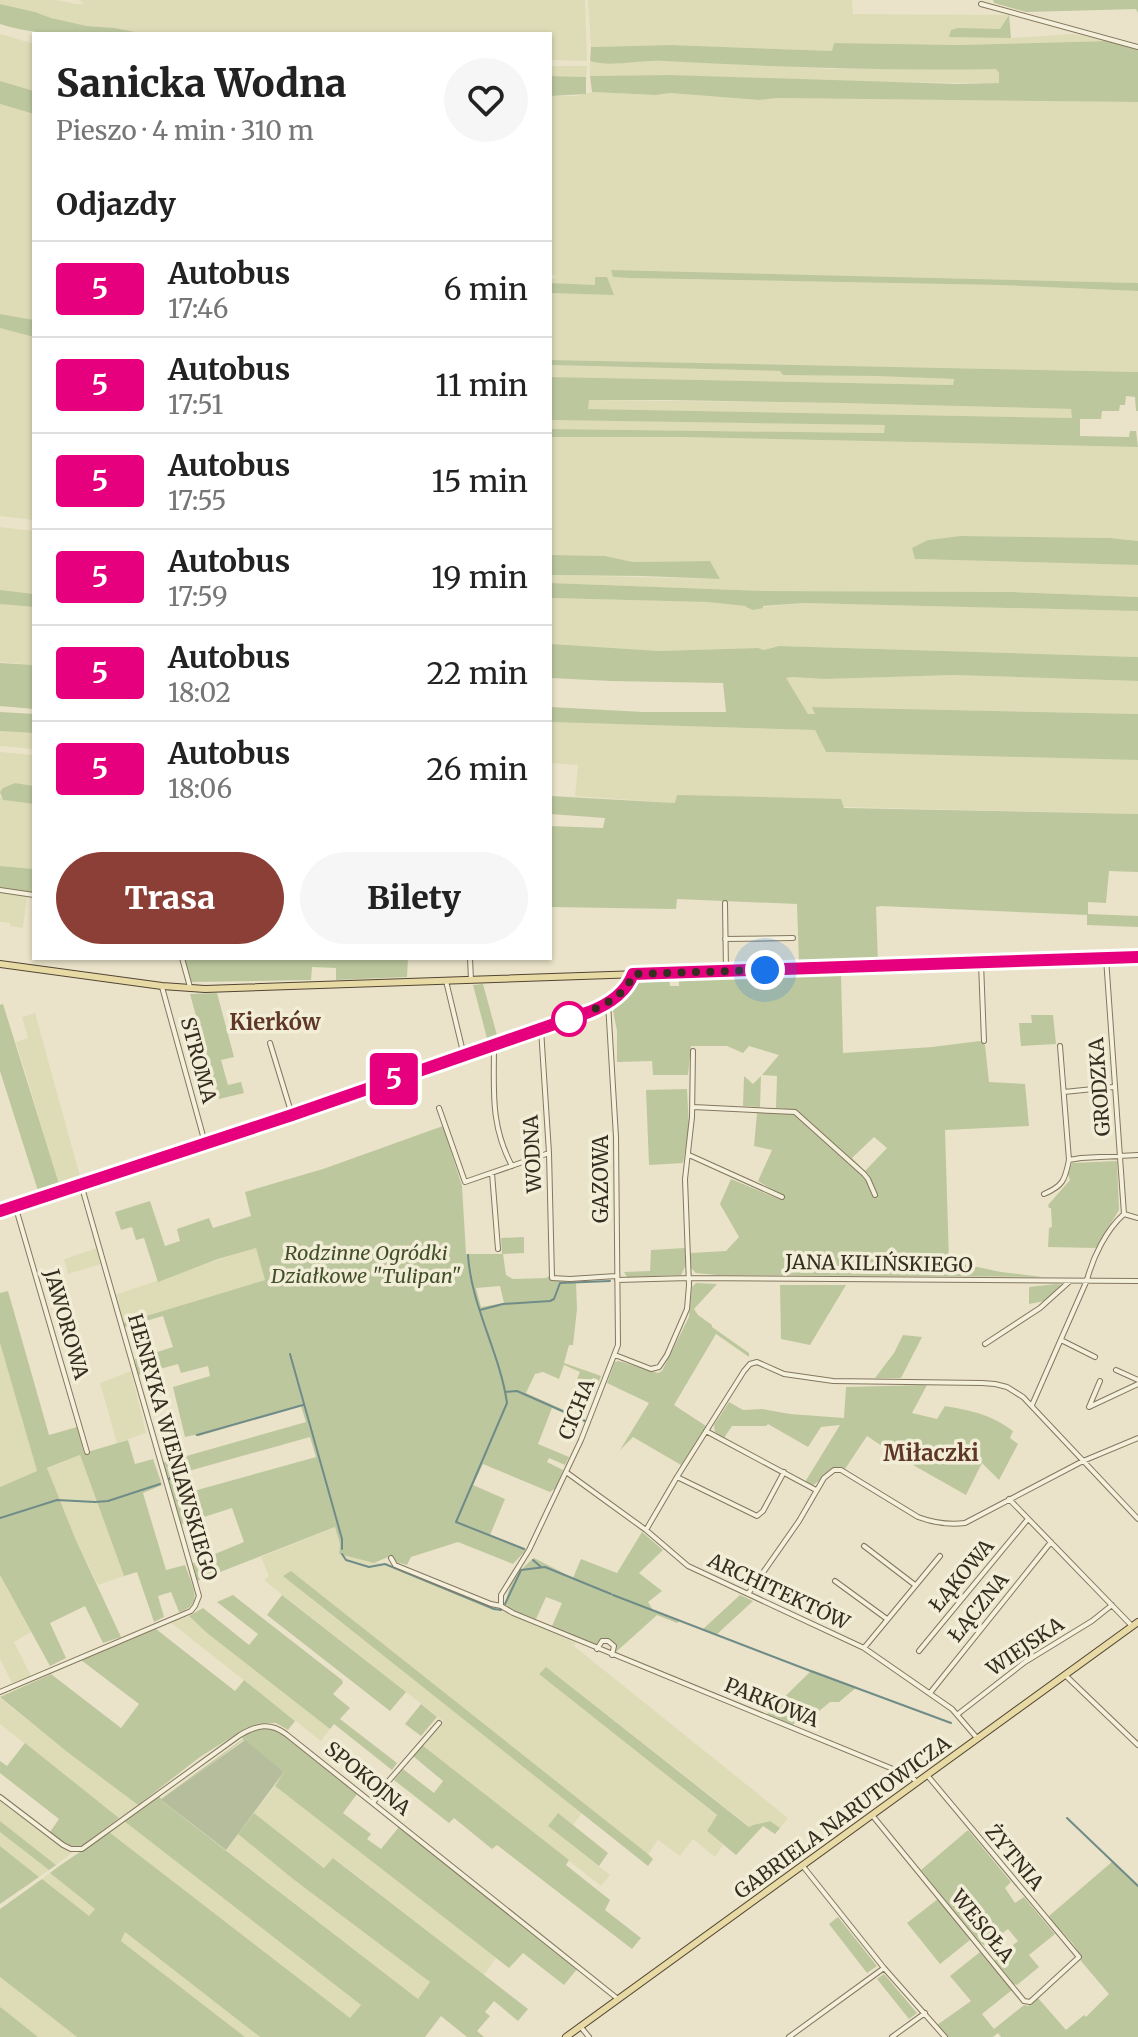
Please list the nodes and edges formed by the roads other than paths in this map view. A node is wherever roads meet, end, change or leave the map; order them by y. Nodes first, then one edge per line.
1 (981, 4) dead end
2 (1138, 47) edge
3 (0, 890) edge
4 (32, 895) edge
5 (725, 903) dead end
6 (793, 938) dead end
7 (725, 939) junction
8 (1138, 957) edge
9 (1106, 958) junction
10 (183, 960) edge
11 (470, 960) edge
12 (981, 962) junction
13 (0, 964) edge
14 (726, 971) junction
15 (633, 974) junction
16 (471, 980) junction
17 (446, 981) junction
18 (162, 986) junction
19 (190, 989) junction
20 (608, 1003) junction
21 (541, 1029) junction
22 (984, 1041) dead end
23 (270, 1043) dead end
24 (494, 1045) junction
25 (1060, 1046) dead end
26 (693, 1051) dead end
27 (464, 1056) junction
28 (1114, 1087) junction
29 (1064, 1092) junction
30 (693, 1107) junction
31 (439, 1108) dead end
32 (292, 1115) junction
33 (205, 1143) junction
34 (549, 1153) junction
35 (689, 1155) junction
36 (1138, 1155) edge
37 (1120, 1156) junction
38 (1069, 1160) junction
39 (512, 1166) junction
40 (492, 1173) junction
41 (81, 1184) junction
42 (1044, 1194) dead end
43 (875, 1195) dead end
44 (782, 1197) dead end
45 (15, 1205) junction
46 (0, 1211) edge
47 (1124, 1214) junction
48 (1138, 1218) edge
49 (498, 1249) dead end
50 (552, 1278) joint
51 (617, 1278) junction
52 (689, 1278) junction
53 (1087, 1280) junction
54 (1070, 1281) junction
55 (1138, 1281) edge
56 (1061, 1340) junction
57 (985, 1344) dead end
58 (615, 1355) junction
59 (1095, 1357) dead end
60 (1116, 1370) dead end
61 (1100, 1381) dead end
62 (1138, 1382) edge
63 (1032, 1405) junction
64 (706, 1431) junction
65 (1138, 1438) edge
66 (87, 1452) dead end
67 (1083, 1461) junction
68 (566, 1472) junction
69 (784, 1472) junction
70 (677, 1477) junction
71 (816, 1490) junction
72 (1009, 1499) junction
73 (1028, 1519) junction
74 (1138, 1519) edge
75 (646, 1530) junction
76 (1051, 1542) junction
77 (864, 1546) dead end
78 (940, 1556) dead end
79 (391, 1558) dead end
80 (835, 1581) dead end
81 (915, 1585) junction
82 (748, 1594) junction
83 (501, 1603) junction
84 (1112, 1605) junction
85 (887, 1619) junction
86 (1135, 1624) edge
87 (864, 1648) junction
88 (597, 1649) junction
89 (919, 1651) dead end
90 (612, 1655) junction
91 (1065, 1675) junction
92 (0, 1692) edge
93 (930, 1693) junction
94 (958, 1714) junction
95 (439, 1723) dead end
96 (977, 1739) junction
97 (1138, 1745) edge
98 (927, 1775) junction
99 (917, 1782) junction
100 (0, 1797) edge
101 (373, 1803) junction
102 (872, 1815) junction
103 (802, 1865) junction
104 (1079, 1957) joint
105 (884, 1968) junction
106 (618, 1999) junction
107 (925, 2013) junction
108 (580, 2026) junction
109 (566, 2037) edge
110 (589, 2037) edge
111 (789, 2037) edge
112 (892, 2037) edge
113 (945, 2037) edge

1 - 2 street
3 - 4 street
5 - 7 street
6 - 7 street
7 - 14 street
8 - 9 main road
9 - 12 main road
9 - 28 street, GRODZKA
10 - 19 street
11 - 16 street
12 - 14 main road
12 - 22 street
13 - 18 main road
14 - 15 main road
15 - 16 main road
15 - 20 street
16 - 17 main road
17 - 19 main road
17 - 27 street
18 - 19 main road
18 - 33 street, STROMA
20 - 21 street
20 - 51 street, GAZOWA
21 - 24 street
21 - 34 street, WODNA
23 - 32 street
24 - 27 street
24 - 39 street
25 - 29 street
26 - 30 street
27 - 32 street
28 - 29 street
28 - 37 street, GRODZKA
29 - 38 street
30 - 35 street
30 - 43 street
31 - 40 street
32 - 33 street
33 - 41 street
34 - 39 street
34 - 50 street, WODNA
35 - 44 street
35 - 52 street
36 - 37 street
37 - 38 street
37 - 47 street, GRODZKA
38 - 42 street
39 - 40 street
40 - 49 street
41 - 45 street
41 - 92 street, HENRYKA WIENIAWSKIEGO
45 - 46 street
45 - 66 street, JAWOROWA
47 - 48 street
47 - 53 street
50 - 51 street, JANA KILIŃSKIEGO
51 - 52 street, JANA KILIŃSKIEGO
51 - 58 street, GAZOWA
52 - 54 street, JANA KILIŃSKIEGO
52 - 58 street
53 - 54 street, JANA KILIŃSKIEGO
53 - 55 street, JANA KILIŃSKIEGO
53 - 56 street
54 - 57 street
56 - 59 street
56 - 63 street
58 - 68 street, CICHA
60 - 62 street
61 - 62 street
63 - 64 street
63 - 67 street
64 - 69 street
64 - 70 street
65 - 67 street
67 - 72 street
67 - 74 street
68 - 75 street, ARCHITEKTÓW
68 - 83 street, CICHA
69 - 70 street
69 - 71 street
70 - 75 street
71 - 72 street
71 - 82 street
72 - 73 street
73 - 76 street
73 - 89 street, ŁĄKOWA
75 - 82 street, ARCHITEKTÓW
76 - 84 street
76 - 93 street, ŁĄCZNA
77 - 81 street
78 - 81 street
79 - 83 street, PARKOWA
80 - 85 street
81 - 85 street
82 - 87 street, ARCHITEKTÓW
83 - 88 street, PARKOWA
84 - 86 street
84 - 94 street, WIEJSKA
85 - 87 street
86 - 91 main road, GABRIELA NARUTOWICZA
87 - 93 street, ARCHITEKTÓW
88 - 90 street, PARKOWA
88 - 90 street, PARKOWA
90 - 99 street, PARKOWA
91 - 96 main road, GABRIELA NARUTOWICZA
91 - 97 street
93 - 94 street, ARCHITEKTÓW
94 - 96 street, ARCHITEKTÓW
95 - 101 street
96 - 98 main road, GABRIELA NARUTOWICZA
98 - 99 main road, GABRIELA NARUTOWICZA
98 - 104 street, ŻYTNIA
99 - 102 main road, GABRIELA NARUTOWICZA
100 - 101 street, SPOKOJNA
101 - 106 street, SPOKOJNA
102 - 103 main road, GABRIELA NARUTOWICZA
102 - 104 street, WESOŁA
103 - 105 street
103 - 106 main road, GABRIELA NARUTOWICZA
105 - 107 street
105 - 111 street
106 - 108 main road, GABRIELA NARUTOWICZA
107 - 112 street
107 - 113 street
108 - 109 main road, GABRIELA NARUTOWICZA
108 - 110 street

